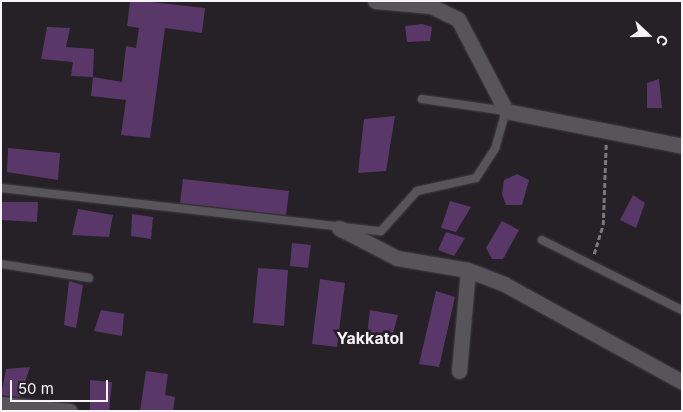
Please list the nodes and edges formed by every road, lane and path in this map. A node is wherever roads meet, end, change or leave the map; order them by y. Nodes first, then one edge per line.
1 (375, 1) edge
2 (444, 5) edge
3 (422, 99) dead end
4 (506, 111) junction
5 (606, 130) junction
6 (682, 146) edge
7 (1, 188) edge
8 (340, 228) junction
9 (542, 240) dead end
10 (591, 263) junction
11 (1, 264) edge
12 (468, 270) junction
13 (89, 278) dead end
14 (682, 310) edge
15 (459, 371) dead end
16 (682, 382) edge
17 (1, 404) edge
18 (70, 411) edge

1 - 2 street
2 - 4 street
3 - 4 lane
4 - 5 street
4 - 8 lane
5 - 6 street
5 - 10 path
7 - 8 lane
8 - 12 street
9 - 10 lane
10 - 14 lane
11 - 13 lane
12 - 15 street
12 - 16 street
17 - 18 street

